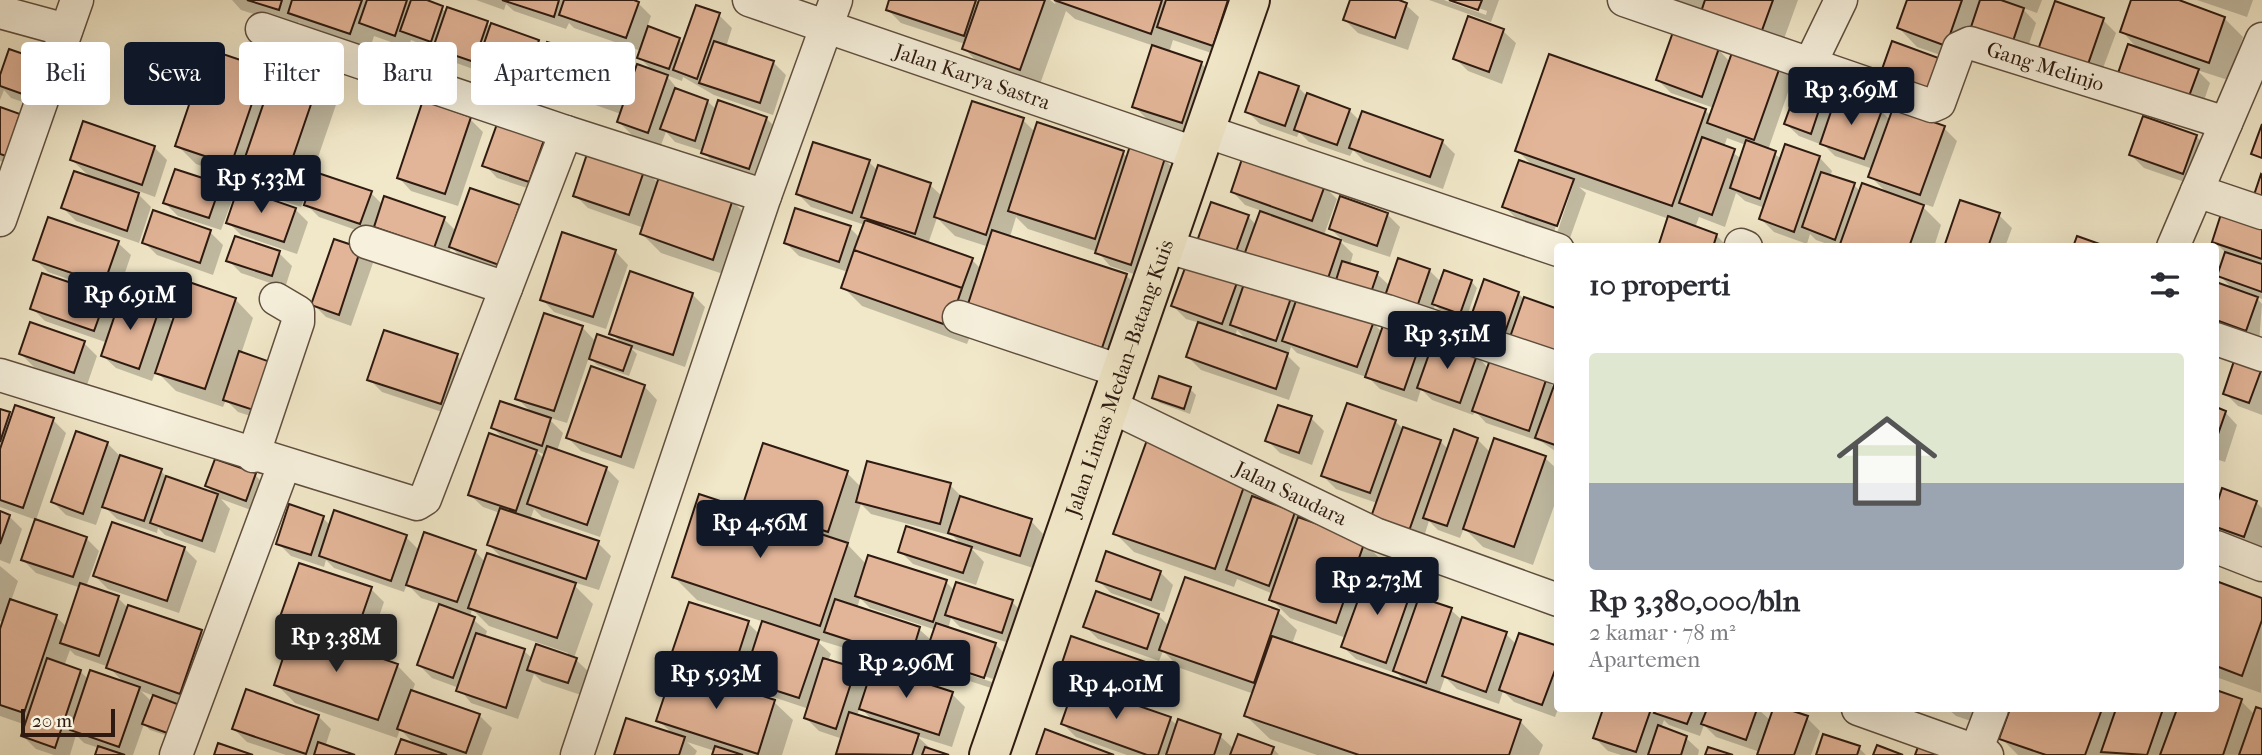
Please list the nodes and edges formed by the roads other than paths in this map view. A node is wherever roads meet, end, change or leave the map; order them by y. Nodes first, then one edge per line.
1 (77, 0) edge
2 (749, 0) edge
3 (1250, 0) edge
4 (1624, 0) edge
5 (1841, 0) edge
6 (0, 12) edge
7 (831, 13) edge
8 (66, 30) junction
9 (262, 30) dead end
10 (2262, 38) edge
11 (1810, 64) junction
12 (2226, 123) junction
13 (566, 132) junction
14 (1201, 142) junction
15 (2197, 191) junction
16 (765, 196) junction
17 (2262, 213) edge
18 (0, 220) edge
19 (366, 242) dead end
20 (2175, 243) edge
21 (1164, 246) junction
22 (1554, 249) edge
23 (506, 288) junction
24 (276, 299) dead end
25 (959, 317) dead end
26 (2219, 340) edge
27 (2262, 355) edge
28 (1554, 367) edge
29 (0, 375) edge
30 (1114, 388) junction
31 (253, 456) junction
32 (284, 465) junction
33 (2219, 548) edge
34 (2262, 565) edge
35 (1554, 599) edge
36 (1866, 712) edge
37 (1991, 712) edge
38 (1981, 753) edge
39 (176, 755) edge
40 (577, 755) edge
41 (989, 755) edge

1 - 8 street
2 - 7 street, Jalan Karya Sastra
3 - 14 highway, Jalan Lintas Medan–Batang Kuis
4 - 11 street, Gang Melinjo
5 - 11 street
6 - 8 street
7 - 14 street, Jalan Karya Sastra
7 - 16 street
8 - 18 street
9 - 13 street
10 - 12 street
11 - 12 street, Gang Melinjo
12 - 15 street
13 - 16 street
13 - 23 street
14 - 21 highway, Jalan Lintas Medan–Batang Kuis
14 - 22 street, Jalan Karya Sastra
15 - 17 street
15 - 20 street
16 - 40 street
19 - 23 street
21 - 28 street
21 - 30 highway, Jalan Lintas Medan–Batang Kuis
23 - 32 street
24 - 31 street
25 - 30 street, Jalan Saudara
26 - 27 street
29 - 31 street
30 - 35 street, Jalan Saudara
30 - 41 highway, Jalan Lintas Medan–Batang Kuis
31 - 32 street
32 - 39 street
33 - 34 street
36 - 38 street
37 - 38 street

